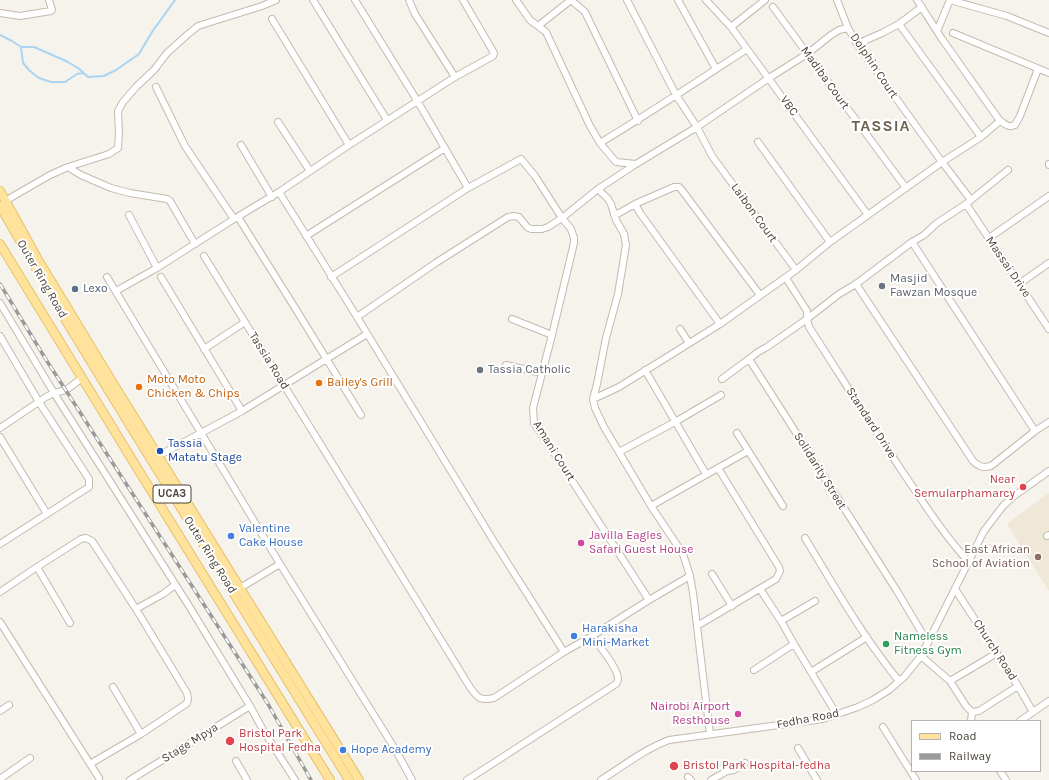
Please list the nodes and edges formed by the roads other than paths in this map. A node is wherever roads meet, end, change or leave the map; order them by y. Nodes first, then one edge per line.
1 (49, 0) edge
2 (276, 0) edge
3 (313, 0) edge
4 (355, 0) edge
5 (408, 0) edge
6 (463, 0) edge
7 (516, 0) edge
8 (571, 0) edge
9 (627, 0) edge
10 (678, 0) edge
11 (706, 0) edge
12 (765, 0) edge
13 (837, 0) edge
14 (917, 0) edge
15 (950, 0) edge
16 (773, 7) dead end
17 (922, 7) junction
18 (0, 13) edge
19 (272, 19) dead end
20 (899, 24) junction
21 (538, 26) junction
22 (731, 27) junction
23 (848, 28) junction
24 (937, 31) junction
25 (953, 32) dead end
26 (1049, 34) edge
27 (857, 44) junction
28 (747, 50) junction
29 (807, 54) junction
30 (716, 69) junction
31 (1038, 69) junction
32 (1049, 73) edge
33 (455, 77) junction
34 (769, 78) junction
35 (156, 87) dead end
36 (676, 95) junction
37 (418, 102) junction
38 (387, 120) junction
39 (638, 121) junction
40 (1000, 121) junction
41 (278, 122) dead end
42 (697, 127) junction
43 (981, 137) junction
44 (758, 142) dead end
45 (600, 143) junction
46 (241, 145) dead end
47 (350, 145) junction
48 (445, 148) junction
49 (942, 162) junction
50 (636, 164) junction
51 (68, 167) junction
52 (1008, 170) dead end
53 (310, 171) junction
54 (468, 188) junction
55 (906, 188) junction
56 (598, 189) junction
57 (0, 191) edge
58 (279, 192) junction
59 (1049, 196) edge
60 (272, 197) junction
61 (968, 202) junction
62 (3, 204) edge
63 (635, 204) junction
64 (129, 215) dead end
65 (614, 215) junction
66 (868, 215) junction
67 (236, 218) junction
68 (562, 218) junction
69 (306, 236) junction
70 (989, 238) junction
71 (830, 242) junction
72 (912, 242) junction
73 (0, 244) edge
74 (195, 244) junction
75 (24, 248) junction
76 (204, 256) dead end
77 (37, 258) junction
78 (1049, 263) edge
79 (156, 268) junction
80 (796, 270) junction
81 (108, 276) dead end
82 (161, 277) dead end
83 (331, 277) junction
84 (786, 278) junction
85 (856, 284) junction
86 (1019, 284) junction
87 (116, 291) junction
88 (760, 296) junction
89 (0, 302) edge
90 (357, 317) junction
91 (512, 319) dead end
92 (807, 319) junction
93 (245, 322) junction
94 (720, 324) junction
95 (680, 329) dead end
96 (1049, 329) edge
97 (367, 334) junction
98 (552, 334) junction
99 (0, 336) edge
100 (689, 343) junction
101 (204, 349) junction
102 (749, 359) junction
103 (326, 360) junction
104 (506, 365) dead end
105 (645, 370) junction
106 (542, 373) junction
107 (82, 378) junction
108 (722, 379) dead end
109 (284, 385) junction
110 (54, 393) junction
111 (721, 395) dead end
112 (593, 399) junction
113 (39, 402) junction
114 (242, 410) junction
115 (361, 415) dead end
116 (676, 422) junction
117 (1049, 422) edge
118 (0, 428) edge
119 (1035, 431) junction
120 (201, 432) junction
121 (737, 433) dead end
122 (0, 437) edge
123 (748, 451) junction
124 (619, 452) junction
125 (158, 456) junction
126 (718, 468) junction
127 (1049, 471) edge
128 (706, 474) junction
129 (651, 506) junction
130 (783, 506) dead end
131 (47, 514) junction
132 (805, 538) dead end
133 (0, 544) edge
134 (969, 562) junction
135 (280, 564) junction
136 (37, 567) junction
137 (712, 574) dead end
138 (690, 576) junction
139 (175, 585) junction
140 (240, 588) junction
141 (955, 589) junction
142 (760, 590) junction
143 (0, 592) edge
144 (649, 600) junction
145 (815, 601) dead end
146 (732, 606) junction
147 (136, 609) junction
148 (781, 621) junction
149 (0, 622) edge
150 (70, 623) dead end
151 (697, 626) junction
152 (592, 636) junction
153 (867, 637) junction
154 (928, 643) junction
155 (794, 644) junction
156 (564, 652) junction
157 (997, 653) junction
158 (921, 656) junction
159 (754, 670) dead end
160 (811, 672) junction
161 (950, 681) junction
162 (898, 682) junction
163 (1018, 686) junction
164 (113, 687) dead end
165 (1049, 701) edge
166 (9, 705) dead end
167 (250, 706) junction
168 (0, 711) edge
169 (972, 712) junction
170 (1034, 712) junction
171 (837, 715) junction
172 (971, 720) edge
173 (1022, 720) edge
174 (883, 727) dead end
175 (141, 734) junction
176 (710, 734) junction
177 (798, 748) dead end
178 (30, 758) dead end
179 (236, 761) dead end
180 (745, 763) dead end
181 (90, 764) junction
182 (911, 772) edge
183 (99, 778) dead end
184 (0, 779) edge
185 (130, 780) edge
186 (247, 780) edge
187 (295, 780) edge
188 (330, 780) edge
189 (349, 780) edge
190 (359, 780) edge
191 (412, 780) edge
192 (467, 780) edge
193 (601, 780) edge
194 (711, 780) edge
195 (817, 780) edge

1 - 18 street
2 - 51 street
3 - 38 street
4 - 37 street
5 - 33 street
6 - 33 street
7 - 21 street
8 - 21 street
8 - 39 street
9 - 36 street, Laibon Court
10 - 30 street
11 - 22 street, VBC
12 - 22 street
13 - 23 street, Dolphin Court
14 - 17 street
15 - 24 street
15 - 26 street
16 - 29 street, Madiba Court
17 - 20 street
17 - 24 street
19 - 47 street
20 - 27 street
20 - 43 street
21 - 45 street
22 - 28 street, VBC
23 - 27 street, Dolphin Court
23 - 29 street
24 - 40 street
25 - 31 street
27 - 49 street, Dolphin Court
28 - 30 street
28 - 34 street, VBC
29 - 34 street
29 - 55 street, Madiba Court
30 - 36 street
31 - 32 street
31 - 40 street
33 - 37 street
34 - 42 street
34 - 66 street, VBC
35 - 67 street
36 - 39 street
36 - 42 street, Laibon Court
37 - 38 street
37 - 48 street
38 - 47 street
39 - 45 street
40 - 43 street
41 - 53 street
42 - 50 street
42 - 80 street, Laibon Court
43 - 49 street
44 - 71 street
45 - 50 street
46 - 60 street
47 - 53 street
48 - 54 street
48 - 69 street
49 - 55 street
49 - 61 street, Dolphin Court
50 - 56 street
51 - 62 street
51 - 74 street
52 - 61 street
53 - 58 street
54 - 68 street, Amani Court
54 - 83 street
55 - 66 street
56 - 65 street
56 - 68 street
57 - 62 main road, UCA3
58 - 60 street
58 - 69 street
59 - 70 street
60 - 67 street
61 - 70 street, Massai Drive
61 - 72 street
62 - 75 main road, Outer Ring Road / UCA3
62 - 77 main road, UCA3
63 - 65 street
63 - 88 street
63 - 94 street
64 - 79 street
65 - 112 street
66 - 71 street
67 - 74 street
67 - 103 street
68 - 90 street
68 - 98 street, Amani Court
69 - 83 street
70 - 86 street, Massai Drive
71 - 80 street
72 - 85 street
72 - 119 street
73 - 107 main road, Outer Ring Road / UCA3
74 - 79 street
75 - 77 main road
75 - 189 main road, Outer Ring Road / UCA3
76 - 93 street, Tassia Road
77 - 125 main road, UCA3
78 - 86 street
79 - 87 street
80 - 84 street
81 - 87 street
82 - 101 street
83 - 90 street
84 - 88 street
84 - 92 street, Standard Drive
85 - 92 street
85 - 119 street
86 - 96 street, Massai Drive
87 - 120 street
88 - 94 street
89 - 110 street
90 - 97 street
91 - 98 street
92 - 102 street
92 - 134 street, Standard Drive
93 - 101 street
93 - 109 street, Tassia Road
94 - 100 street
95 - 100 street
97 - 103 street
97 - 156 street
98 - 106 street, Amani Court
99 - 113 street
100 - 105 street
101 - 114 street
102 - 108 street
102 - 154 street, Solidarity Street
103 - 109 street
103 - 115 street
104 - 106 street
105 - 112 street
105 - 116 street
106 - 144 street, Amani Court
107 - 110 street
107 - 188 main road, Outer Ring Road / UCA3
109 - 114 street
109 - 156 street, Tassia Road
110 - 113 street
110 - 139 street
111 - 116 street
112 - 124 street
113 - 118 street
113 - 131 street
114 - 120 street
116 - 124 street
116 - 128 street
117 - 119 street
120 - 125 street
120 - 135 street
121 - 123 street
122 - 131 street
123 - 126 street
123 - 130 street
124 - 129 street
125 - 140 main road, UCA3
126 - 128 street
126 - 142 street
127 - 134 street, Fedha Road
128 - 129 street
129 - 138 street
131 - 133 street
132 - 153 street
134 - 141 street, Fedha Road
135 - 140 street
135 - 191 street
136 - 143 street
136 - 147 street
136 - 150 street
137 - 146 street
138 - 144 street
138 - 151 street
139 - 147 street
139 - 167 street
140 - 190 main road, UCA3
141 - 154 street, Fedha Road
141 - 157 street, Church Road
142 - 146 street
142 - 148 street
144 - 152 street
145 - 148 street
146 - 151 street
147 - 175 street
148 - 155 street
149 - 181 street
151 - 176 street
152 - 156 street
152 - 192 street
153 - 160 street
153 - 162 street
154 - 158 street, Fedha Road
155 - 159 street
155 - 160 street
157 - 161 street
157 - 163 street, Church Road
158 - 161 street
158 - 162 street, Fedha Road
160 - 171 street
161 - 169 street
162 - 171 street, Fedha Road
163 - 169 street
163 - 170 street, Church Road
164 - 175 street
165 - 170 street
166 - 168 street
167 - 185 street, Stage Mpya
167 - 187 street
169 - 172 street
170 - 173 street
171 - 176 street, Fedha Road
174 - 182 street
175 - 181 street
176 - 193 street, Fedha Road
177 - 195 street
178 - 184 street
179 - 186 street
180 - 194 street
181 - 183 street

